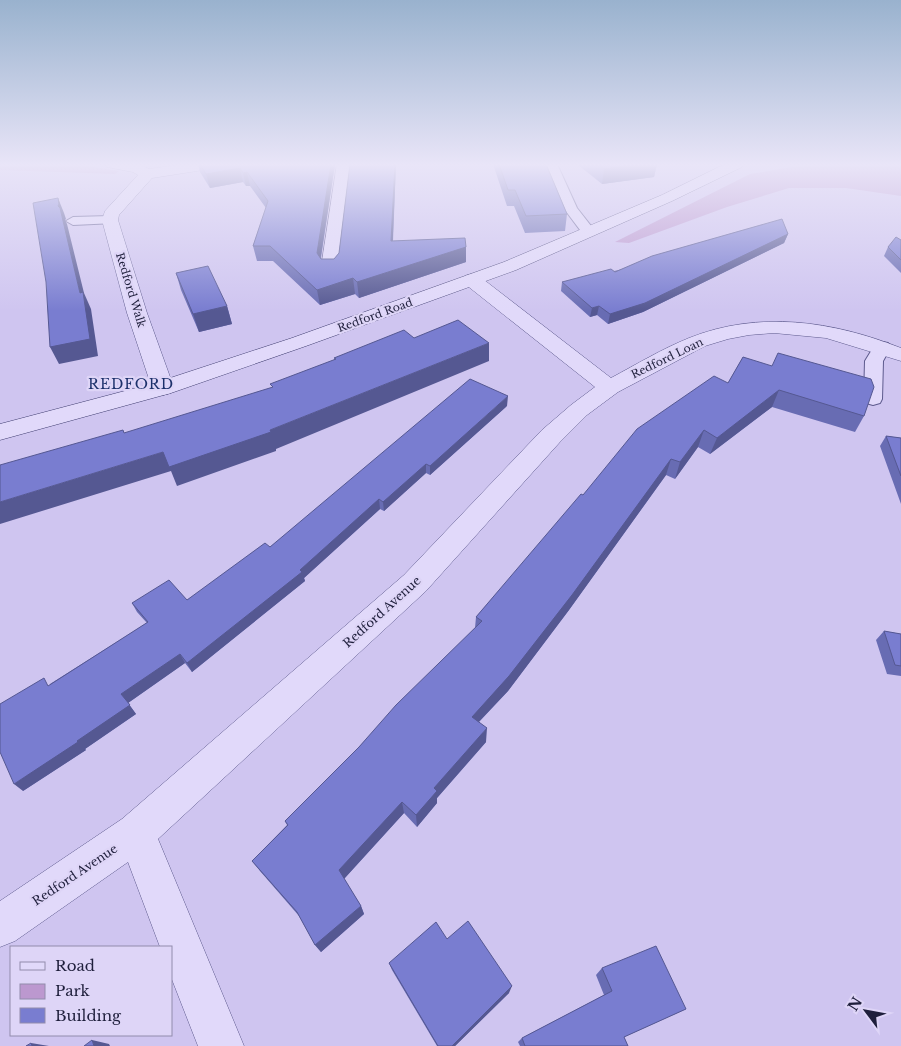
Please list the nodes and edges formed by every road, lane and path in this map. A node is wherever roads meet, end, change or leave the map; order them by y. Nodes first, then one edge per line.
1 (112, 213) edge
2 (338, 213) edge
3 (574, 213) edge
4 (632, 213) edge
5 (72, 220) dead end
6 (110, 220) junction
7 (588, 231) junction
8 (331, 268) edge
9 (472, 280) junction
10 (892, 351) edge
11 (610, 387) junction
12 (162, 388) junction
13 (873, 399) edge
14 (0, 432) edge
15 (136, 833) junction
16 (0, 926) edge
17 (221, 1046) edge

1 - 6 street
2 - 8 street
3 - 7 lane
4 - 7 street, Redford Road
5 - 6 lane
6 - 12 street, Redford Walk
7 - 9 street, Redford Road
9 - 11 street
9 - 12 street, Redford Road
10 - 11 street, Redford Loan
10 - 13 lane
11 - 15 street, Redford Avenue
12 - 14 street, Redford Road
15 - 16 street, Redford Avenue
15 - 17 street

